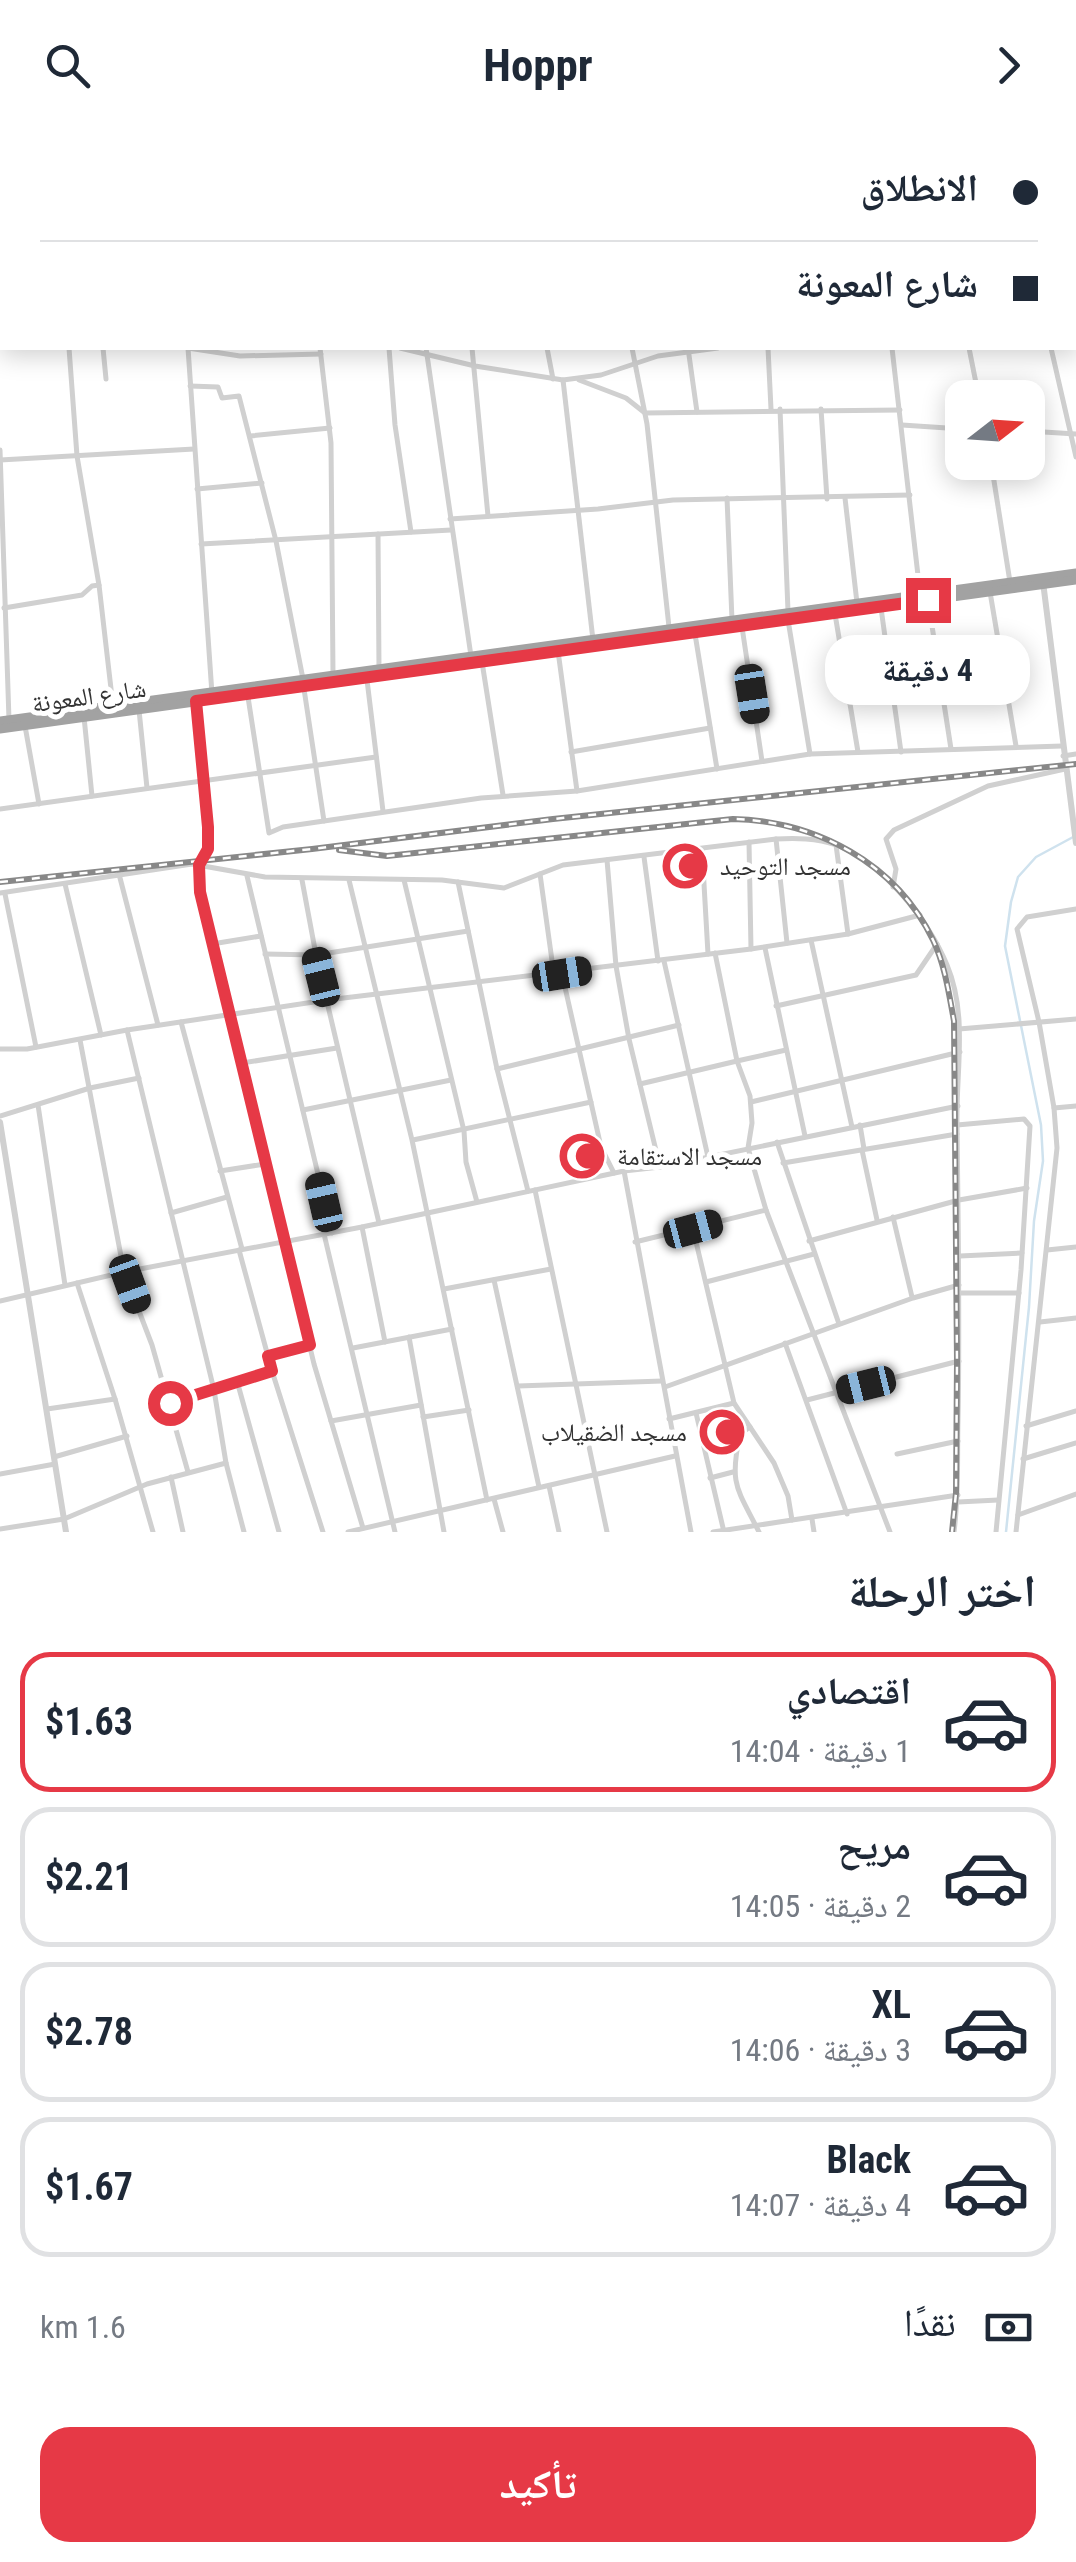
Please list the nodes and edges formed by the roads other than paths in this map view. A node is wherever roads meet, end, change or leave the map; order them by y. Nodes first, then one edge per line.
1 (69, 350) edge
2 (104, 350) edge
3 (188, 350) edge
4 (201, 350) edge
5 (240, 350) edge
6 (321, 350) edge
7 (390, 350) edge
8 (472, 350) edge
9 (547, 350) edge
10 (632, 350) edge
11 (689, 350) edge
12 (768, 350) edge
13 (892, 350) edge
14 (969, 350) edge
15 (1052, 350) edge
16 (427, 351) edge
17 (240, 356) junction
18 (636, 364) junction
19 (474, 366) junction
20 (106, 379) dead end
21 (553, 379) junction
22 (562, 380) junction
23 (579, 380) junction
24 (975, 380) edge
25 (190, 386) junction
26 (772, 409) junction
27 (821, 409) junction
28 (780, 410) junction
29 (900, 410) junction
30 (696, 412) junction
31 (646, 414) junction
32 (902, 425) junction
33 (945, 427) edge
34 (330, 428) junction
35 (1045, 432) edge
36 (1073, 434) edge
37 (250, 436) junction
38 (194, 449) junction
39 (0, 450) edge
40 (77, 456) junction
41 (1076, 457) edge
42 (0, 460) edge
43 (994, 480) edge
44 (262, 484) junction
45 (197, 489) junction
46 (910, 495) junction
47 (727, 498) junction
48 (783, 498) junction
49 (844, 498) junction
50 (827, 499) junction
51 (654, 502) junction
52 (576, 510) junction
53 (488, 516) junction
54 (450, 520) junction
55 (450, 530) junction
56 (411, 532) junction
57 (378, 534) junction
58 (330, 538) junction
59 (276, 541) junction
60 (201, 544) junction
61 (1076, 576) edge
62 (1043, 581) junction
63 (1010, 582) junction
64 (99, 585) junction
65 (990, 592) junction
66 (924, 597) junction
67 (858, 603) junction
68 (4, 608) junction
69 (882, 608) junction
70 (807, 614) junction
71 (835, 614) junction
72 (788, 616) junction
73 (732, 620) junction
74 (742, 627) junction
75 (670, 632) junction
76 (696, 634) junction
77 (593, 640) junction
78 (558, 652) junction
79 (471, 656) junction
80 (482, 662) junction
81 (379, 669) junction
82 (333, 675) junction
83 (366, 677) junction
84 (304, 683) junction
85 (248, 694) junction
86 (212, 696) junction
87 (196, 701) junction
88 (113, 706) junction
89 (139, 710) junction
90 (56, 717) junction
91 (84, 717) junction
92 (4, 721) edge
93 (25, 726) junction
94 (710, 728) junction
95 (0, 729) edge
96 (1016, 746) junction
97 (1062, 746) junction
98 (951, 749) junction
99 (571, 752) junction
100 (858, 752) junction
101 (901, 752) junction
102 (810, 754) junction
103 (1076, 754) edge
104 (1064, 756) junction
105 (376, 757) junction
106 (762, 761) junction
107 (315, 764) junction
108 (717, 769) junction
109 (1065, 770) junction
110 (259, 775) junction
111 (204, 783) junction
112 (147, 788) junction
113 (577, 791) junction
114 (503, 795) junction
115 (92, 796) junction
116 (39, 804) junction
117 (0, 809) edge
118 (383, 811) junction
119 (324, 820) junction
120 (776, 839) junction
121 (749, 842) junction
122 (1076, 842) edge
123 (836, 845) junction
124 (702, 849) junction
125 (644, 856) junction
126 (607, 860) junction
127 (199, 865) junction
128 (540, 872) junction
129 (119, 874) junction
130 (247, 874) junction
131 (301, 878) junction
132 (349, 880) junction
133 (404, 880) junction
134 (458, 881) junction
135 (65, 884) junction
136 (893, 887) junction
137 (2, 892) edge
138 (1076, 909) edge
139 (920, 915) junction
140 (468, 932) junction
141 (848, 934) junction
142 (261, 936) junction
143 (811, 940) junction
144 (417, 941) junction
145 (787, 943) junction
146 (212, 944) junction
147 (937, 944) junction
148 (364, 945) junction
149 (764, 947) junction
150 (751, 949) junction
151 (265, 954) junction
152 (316, 954) junction
153 (711, 954) junction
154 (661, 961) junction
155 (616, 966) junction
156 (558, 974) junction
157 (478, 982) junction
158 (429, 988) junction
159 (376, 995) junction
160 (824, 996) junction
161 (327, 1000) junction
162 (776, 1006) junction
163 (277, 1007) junction
164 (229, 1014) junction
165 (1076, 1019) edge
166 (181, 1022) junction
167 (1036, 1022) junction
168 (158, 1025) junction
169 (679, 1025) junction
170 (959, 1029) junction
171 (127, 1030) junction
172 (101, 1035) junction
173 (629, 1038) junction
174 (80, 1039) junction
175 (36, 1048) junction
176 (337, 1048) junction
177 (0, 1050) edge
178 (579, 1050) junction
179 (786, 1050) junction
180 (960, 1052) junction
181 (290, 1056) junction
182 (737, 1061) junction
183 (242, 1063) junction
184 (497, 1069) junction
185 (690, 1072) junction
186 (139, 1078) junction
187 (451, 1080) junction
188 (843, 1080) junction
189 (640, 1084) junction
190 (90, 1088) junction
191 (401, 1090) junction
192 (796, 1091) junction
193 (352, 1100) junction
194 (591, 1102) junction
195 (751, 1102) junction
196 (38, 1105) junction
197 (958, 1106) junction
198 (1076, 1106) edge
199 (1054, 1108) junction
200 (303, 1110) junction
201 (511, 1118) junction
202 (0, 1119) edge
203 (957, 1125) junction
204 (860, 1126) junction
205 (852, 1127) junction
206 (464, 1131) junction
207 (957, 1134) junction
208 (804, 1136) junction
209 (412, 1140) junction
210 (776, 1141) junction
211 (748, 1148) junction
212 (863, 1149) junction
213 (708, 1157) junction
214 (266, 1164) junction
215 (783, 1164) junction
216 (660, 1166) junction
217 (220, 1171) junction
218 (624, 1171) junction
219 (614, 1173) junction
220 (1027, 1188) junction
221 (531, 1191) junction
222 (227, 1197) junction
223 (958, 1200) junction
224 (477, 1202) junction
225 (766, 1210) junction
226 (171, 1213) junction
227 (426, 1213) junction
228 (893, 1217) junction
229 (878, 1221) junction
230 (379, 1223) junction
231 (362, 1227) junction
232 (693, 1229) junction
233 (332, 1233) junction
234 (324, 1234) junction
235 (810, 1241) junction
236 (284, 1242) junction
237 (635, 1242) junction
238 (1076, 1247) edge
239 (241, 1250) junction
240 (1048, 1250) junction
241 (1022, 1253) junction
242 (814, 1254) junction
243 (960, 1256) junction
244 (182, 1261) junction
245 (784, 1262) junction
246 (551, 1269) junction
247 (124, 1272) junction
248 (494, 1280) junction
249 (705, 1282) junction
250 (77, 1283) junction
251 (66, 1285) junction
252 (960, 1285) junction
253 (444, 1289) junction
254 (29, 1292) junction
255 (960, 1293) junction
256 (1019, 1293) junction
257 (912, 1298) junction
258 (0, 1300) edge
259 (1076, 1318) edge
260 (1040, 1322) junction
261 (839, 1324) junction
262 (452, 1329) junction
263 (811, 1334) junction
264 (409, 1337) junction
265 (385, 1342) junction
266 (785, 1344) junction
267 (310, 1345) junction
268 (353, 1348) junction
269 (268, 1356) junction
270 (959, 1362) junction
271 (723, 1366) junction
272 (272, 1371) junction
273 (238, 1381) junction
274 (578, 1384) junction
275 (663, 1384) junction
276 (518, 1386) junction
277 (214, 1390) junction
278 (835, 1392) junction
279 (116, 1399) junction
280 (806, 1400) junction
281 (170, 1403) junction
282 (734, 1403) junction
283 (421, 1405) junction
284 (48, 1409) junction
285 (469, 1410) junction
286 (696, 1413) junction
287 (367, 1414) junction
288 (1075, 1414) edge
289 (424, 1416) junction
290 (669, 1419) junction
291 (332, 1422) junction
292 (1026, 1426) junction
293 (750, 1427) junction
294 (126, 1436) junction
295 (958, 1441) junction
296 (1076, 1444) edge
297 (897, 1454) dead end
298 (674, 1456) junction
299 (1023, 1459) junction
300 (54, 1461) junction
301 (226, 1463) junction
302 (0, 1464) edge
303 (188, 1472) junction
304 (734, 1472) junction
305 (1, 1474) edge
306 (596, 1474) junction
307 (171, 1477) junction
308 (710, 1478) junction
309 (549, 1485) junction
310 (142, 1487) junction
311 (539, 1487) junction
312 (1076, 1494) edge
313 (958, 1498) junction
314 (491, 1499) junction
315 (998, 1500) junction
316 (882, 1508) junction
317 (439, 1510) junction
318 (848, 1514) junction
319 (1018, 1515) junction
320 (64, 1519) junction
321 (812, 1519) junction
322 (392, 1520) junction
323 (792, 1520) junction
324 (755, 1524) junction
325 (363, 1528) junction
326 (0, 1529) edge
327 (724, 1531) edge
328 (66, 1532) edge
329 (152, 1532) edge
330 (183, 1532) edge
331 (244, 1532) edge
332 (279, 1532) edge
333 (322, 1532) edge
334 (348, 1532) edge
335 (395, 1532) edge
336 (444, 1532) edge
337 (502, 1532) edge
338 (560, 1532) edge
339 (607, 1532) edge
340 (691, 1532) edge
341 (713, 1532) edge
342 (758, 1532) edge
343 (814, 1532) edge
344 (890, 1532) edge
345 (954, 1532) edge
346 (996, 1532) edge
347 (1016, 1532) edge

1 - 40 street
2 - 20 street
3 - 25 street
4 - 17 street
5 - 17 street
6 - 17 street
6 - 34 street
7 - 56 street
8 - 19 street
9 - 21 street
10 - 18 street
11 - 18 street
11 - 30 street
12 - 26 street
13 - 29 street
14 - 24 street
15 - 36 street
16 - 19 street
16 - 54 street
18 - 23 street
18 - 31 street
19 - 21 street
19 - 53 street
21 - 22 street
22 - 23 street
22 - 52 street
23 - 31 street
25 - 37 street
25 - 38 street
26 - 28 street
26 - 30 street
27 - 28 street
27 - 29 street
27 - 50 street
28 - 48 street
29 - 32 street
30 - 31 street
31 - 51 street
32 - 33 street
32 - 46 street
34 - 37 street
34 - 58 street
35 - 36 street
36 - 41 street
37 - 44 street
38 - 40 street
38 - 45 street
39 - 42 street
40 - 42 street
40 - 64 street
42 - 68 street
43 - 63 street
44 - 45 street
44 - 59 street
45 - 60 street
46 - 49 street
46 - 66 street
47 - 48 street
47 - 51 street
47 - 73 street
48 - 50 street
48 - 72 street
49 - 50 street
49 - 67 street
51 - 52 street
51 - 75 street
52 - 53 street
52 - 77 street
53 - 54 street
54 - 55 street
55 - 56 street
55 - 79 street
56 - 57 street
57 - 58 street
57 - 81 street
58 - 59 street
58 - 82 street
59 - 60 street
59 - 84 street
60 - 86 street
61 - 62 highway, شارع المعونة
62 - 63 highway, شارع المعونة
62 - 65 highway, شارع المعونة
62 - 97 street
63 - 66 highway, شارع المعونة
64 - 68 street
64 - 88 street
65 - 66 highway, شارع المعونة
65 - 96 street
66 - 67 highway, شارع المعونة
66 - 69 highway, شارع المعونة
66 - 98 street
67 - 70 highway, شارع المعونة
68 - 92 street
69 - 71 highway, شارع المعونة
69 - 101 street
70 - 71 highway, شارع المعونة
70 - 72 highway, شارع المعونة
71 - 100 street
72 - 73 highway, شارع المعونة
72 - 74 highway, شارع المعونة
72 - 102 street
73 - 75 highway, شارع المعونة
74 - 76 highway, شارع المعونة
74 - 106 street
75 - 76 highway, شارع المعونة
75 - 77 highway, شارع المعونة
75 - 78 highway, شارع المعونة
76 - 94 street
77 - 79 highway, شارع المعونة
78 - 80 highway, شارع المعونة
78 - 99 street
79 - 81 highway, شارع المعونة
80 - 83 highway, شارع المعونة
80 - 114 street
81 - 82 highway, شارع المعونة
82 - 84 highway, شارع المعونة
83 - 84 highway, شارع المعونة
83 - 105 street
84 - 85 highway, شارع المعونة
84 - 86 highway, شارع المعونة
84 - 107 street
85 - 86 highway, شارع المعونة
85 - 110 street
86 - 87 highway, شارع المعونة
86 - 88 highway, شارع المعونة
87 - 89 highway, شارع المعونة
87 - 111 street
88 - 90 highway, شارع المعونة
89 - 91 highway, شارع المعونة
89 - 112 street
90 - 91 highway, شارع المعونة
90 - 92 highway, شارع المعونة
90 - 93 highway, شارع المعونة
91 - 115 street
93 - 95 highway, شارع المعونة
93 - 116 street
94 - 99 street
94 - 108 street
96 - 97 street
96 - 98 street
97 - 104 street
98 - 101 street
99 - 113 street
100 - 101 street
100 - 102 street
102 - 106 street
103 - 104 street
104 - 109 street
105 - 107 street
105 - 118 street
106 - 108 street
107 - 110 street
107 - 119 street
108 - 113 street
109 - 122 street
109 - 136 street
110 - 111 street
110 - 119 street
111 - 112 street
111 - 127 street
112 - 115 street
113 - 114 street
114 - 118 street
115 - 116 street
116 - 117 street
118 - 119 street
120 - 121 street
120 - 123 street
120 - 145 street
121 - 124 street
121 - 150 street
123 - 136 street
123 - 141 street
124 - 125 street
124 - 153 street
125 - 126 street
125 - 154 street
126 - 128 street
126 - 155 street
127 - 129 street
127 - 130 street
127 - 146 street
128 - 134 street
128 - 156 street
129 - 135 street
129 - 168 street
130 - 131 street
130 - 142 street
131 - 132 street
131 - 152 street
132 - 133 street
132 - 148 street
133 - 134 street
133 - 144 street
134 - 140 street
135 - 137 street
135 - 172 street
136 - 139 street
137 - 175 street
138 - 167 street
139 - 141 street
139 - 147 street
140 - 144 street
140 - 157 street
141 - 143 street
142 - 146 street
142 - 151 street
143 - 145 street
143 - 160 street
144 - 148 street
144 - 158 street
145 - 149 street
146 - 164 street
147 - 160 street
147 - 170 street
148 - 152 street
148 - 159 street
149 - 150 street
149 - 162 street
150 - 153 street
151 - 152 street
151 - 163 street
152 - 161 street
153 - 154 street
153 - 182 street
154 - 155 street
154 - 169 street
155 - 156 street
155 - 173 street
156 - 157 street
156 - 178 street
157 - 158 street
157 - 184 street
158 - 159 street
158 - 187 street
159 - 161 street
159 - 191 street
160 - 162 street
160 - 188 street
161 - 163 street
161 - 176 street
162 - 179 street
163 - 164 street
163 - 181 street
164 - 166 street
164 - 183 street
165 - 167 street
166 - 168 street
166 - 217 street
167 - 170 street
167 - 199 street
168 - 171 street
169 - 173 street
169 - 185 street
170 - 180 street
171 - 172 street
171 - 186 street
172 - 174 street
173 - 178 street
173 - 189 street
174 - 175 street
174 - 190 street
175 - 177 street
176 - 181 street
176 - 193 street
178 - 184 street
178 - 194 street
179 - 182 street
179 - 192 street
180 - 188 street
180 - 197 street
181 - 183 street
181 - 200 street
182 - 185 street
182 - 195 street
183 - 214 street
184 - 201 street
185 - 189 street
185 - 213 street
186 - 190 street
186 - 226 street
187 - 191 street
187 - 206 street
188 - 192 street
188 - 205 street
189 - 216 street
190 - 196 street
190 - 247 street
191 - 193 street
191 - 209 street
192 - 195 street
192 - 208 street
193 - 200 street
193 - 230 street
194 - 201 street
194 - 219 street
195 - 211 street
196 - 202 street
196 - 251 street
197 - 203 street
197 - 204 street
198 - 199 street
199 - 240 street
200 - 233 street
201 - 206 street
201 - 221 street
202 - 254 street
203 - 207 street
203 - 220 street
204 - 205 street
204 - 212 street
205 - 208 street
206 - 209 street
206 - 224 street
207 - 212 street
207 - 223 street
208 - 210 street
209 - 227 street
210 - 211 street
210 - 215 street
211 - 213 street
211 - 225 street
212 - 215 street
212 - 229 street
213 - 216 street
214 - 217 street
214 - 236 street
215 - 235 street
216 - 218 street
217 - 222 street
218 - 219 street
218 - 237 street
219 - 221 street
220 - 223 street
220 - 241 street
221 - 224 street
221 - 246 street
222 - 226 street
222 - 239 street
223 - 228 street
223 - 243 street
224 - 227 street
225 - 232 street
225 - 245 street
226 - 244 street
227 - 230 street
227 - 253 street
228 - 229 street
228 - 257 street
229 - 235 street
230 - 231 street
231 - 233 street
231 - 265 street
232 - 237 street
232 - 249 street
233 - 234 street
234 - 236 street
234 - 268 street
235 - 242 street
236 - 239 street
236 - 267 street
237 - 275 street
238 - 240 street
239 - 244 street
239 - 269 street
240 - 260 street
241 - 243 street
241 - 256 street
242 - 245 street
242 - 261 street
243 - 252 street
244 - 247 street
244 - 277 street
245 - 249 street
245 - 263 street
246 - 248 street
246 - 274 street
247 - 250 street
247 - 281 street
248 - 253 street
248 - 276 street
249 - 271 street
250 - 251 street
250 - 279 street
251 - 254 street
252 - 255 street
252 - 257 street
253 - 262 street
254 - 258 street
254 - 284 street
255 - 256 street
255 - 270 street
256 - 315 street
257 - 261 street
259 - 260 street
260 - 292 street
261 - 263 street
262 - 264 street
262 - 285 street
263 - 266 street
263 - 278 street
264 - 265 street
264 - 283 street
265 - 268 street
266 - 271 street
266 - 280 street
267 - 269 street
267 - 291 street
268 - 287 street
269 - 272 street
270 - 278 street
270 - 295 street
271 - 275 street
271 - 282 street
272 - 273 street
272 - 333 street
273 - 277 street
273 - 332 street
274 - 275 street
274 - 276 street
274 - 306 street
275 - 290 street
276 - 311 street
277 - 281 street
277 - 301 street
278 - 280 street
278 - 316 street
279 - 284 street
279 - 294 street
280 - 318 street
281 - 303 street
282 - 286 street
282 - 293 street
283 - 287 street
283 - 289 street
284 - 300 street
285 - 289 street
285 - 314 street
286 - 290 street
286 - 308 street
287 - 291 street
287 - 322 street
288 - 292 street
289 - 317 street
290 - 298 street
291 - 325 street
292 - 299 street
293 - 304 street
293 - 323 street
294 - 300 street
294 - 310 street
295 - 297 street
295 - 313 street
296 - 299 street
298 - 306 street
298 - 340 street
299 - 319 street
300 - 305 street
300 - 320 street
301 - 303 street
301 - 331 street
302 - 305 street
303 - 307 street
304 - 308 street
304 - 324 street
306 - 309 street
306 - 339 street
307 - 310 street
307 - 330 street
308 - 327 street
309 - 311 street
309 - 338 street
310 - 320 street
310 - 329 street
311 - 314 street
312 - 319 street
313 - 315 street
313 - 316 street
313 - 345 street
314 - 317 street
314 - 337 street
315 - 346 street
316 - 318 street
316 - 344 street
317 - 322 street
317 - 336 street
318 - 321 street
319 - 347 street
320 - 326 street
320 - 328 street
321 - 323 street
321 - 343 street
322 - 325 street
322 - 335 street
323 - 324 street
324 - 327 street
324 - 342 street
325 - 334 street
327 - 341 street

